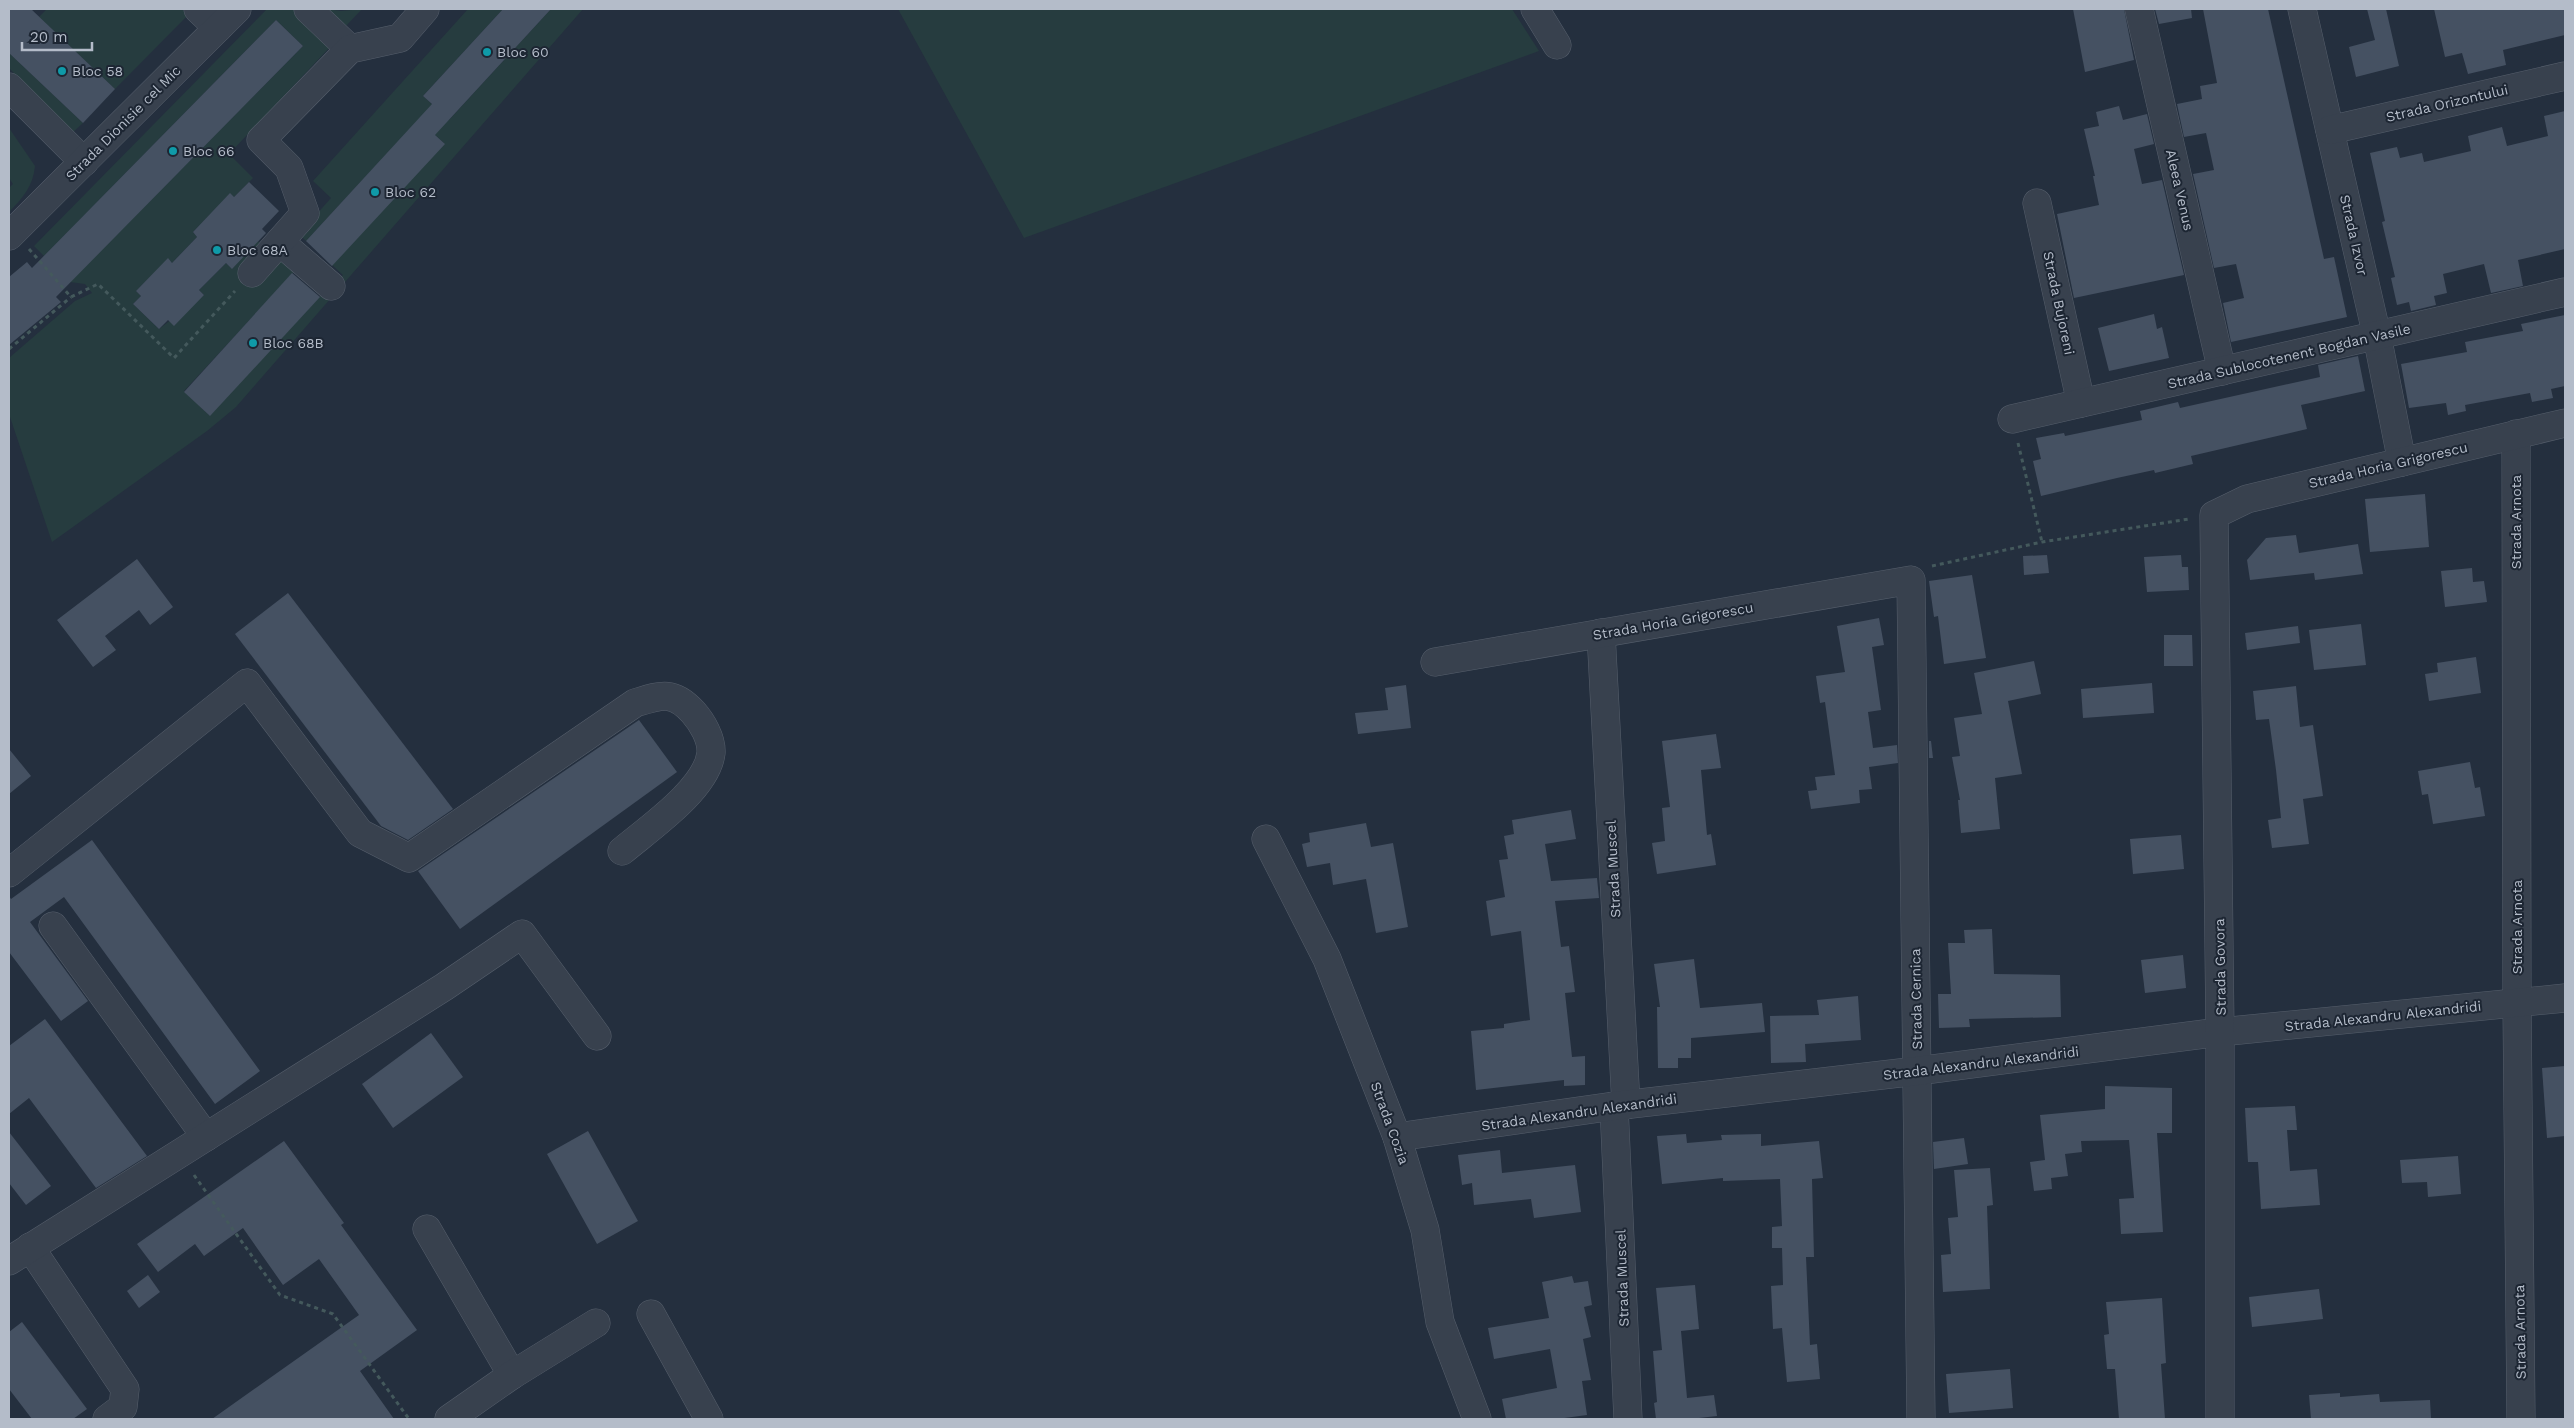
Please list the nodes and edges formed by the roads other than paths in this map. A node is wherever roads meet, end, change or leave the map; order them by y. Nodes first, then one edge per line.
1 (198, 9) edge
2 (237, 9) edge
3 (308, 9) edge
4 (425, 9) edge
5 (1535, 9) edge
6 (2139, 9) edge
7 (2302, 9) edge
8 (218, 28) junction
9 (1557, 45) dead end
10 (350, 48) junction
11 (2565, 76) edge
12 (9, 88) edge
13 (2330, 130) junction
14 (84, 162) junction
15 (2037, 203) dead end
16 (11, 234) edge
17 (280, 242) junction
18 (252, 273) road end
19 (331, 286) dead end
20 (2565, 292) edge
21 (2377, 336) junction
22 (2222, 371) junction
23 (2081, 403) junction
24 (2012, 419) road end
25 (2565, 422) edge
26 (2516, 434) junction
27 (2402, 462) junction
28 (2214, 515) joint
29 (1911, 580) joint
30 (1601, 633) junction
31 (1435, 662) dead end
32 (1266, 839) dead end
33 (622, 851) dead end
34 (9, 873) edge
35 (54, 926) dead end
36 (2565, 998) edge
37 (2517, 1003) junction
38 (2220, 1032) junction
39 (597, 1036) dead end
40 (1916, 1071) junction
41 (1620, 1105) junction
42 (206, 1137) junction
43 (1397, 1137) junction
44 (427, 1229) dead end
45 (19, 1254) edge
46 (651, 1314) dead end
47 (596, 1322) dead end
48 (512, 1374) junction
49 (107, 1419) edge
50 (449, 1419) edge
51 (709, 1419) edge
52 (1477, 1419) edge
53 (1628, 1419) edge
54 (1921, 1419) edge
55 (2220, 1419) edge
56 (2522, 1419) edge

1 - 8 street
2 - 8 street, Strada Dionisie cel Mic
3 - 10 street
4 - 10 street
5 - 9 street
6 - 22 street, Aleea Venus
7 - 13 street, Strada Izvor
8 - 14 street, Strada Dionisie cel Mic
10 - 17 street
11 - 13 street, Strada Orizontului
12 - 14 street
13 - 21 street, Strada Izvor
14 - 16 street, Strada Dionisie cel Mic
15 - 23 street, Strada Bujoreni
17 - 18 street
17 - 19 street
20 - 21 street, Strada Sublocotenent Bogdan Vasile
21 - 22 street, Strada Sublocotenent Bogdan Vasile
21 - 27 street, Strada Izvor
22 - 23 street, Strada Sublocotenent Bogdan Vasile
23 - 24 street, Strada Sublocotenent Bogdan Vasile
25 - 26 street, Strada Horia Grigorescu
26 - 27 street, Strada Horia Grigorescu
26 - 37 street, Strada Arnota
27 - 28 street, Strada Horia Grigorescu
28 - 38 street, Strada Govora
29 - 30 street, Strada Horia Grigorescu
29 - 40 street, Strada Cernica
30 - 31 street, Strada Horia Grigorescu
30 - 41 street, Strada Muscel
32 - 43 street, Strada Cozia
33 - 34 street
35 - 42 street
36 - 37 street, Strada Alexandru Alexandridi
37 - 38 street, Strada Alexandru Alexandridi
37 - 56 street, Strada Arnota
38 - 40 street, Strada Alexandru Alexandridi
38 - 55 street, Strada Govora
39 - 42 street
40 - 41 street, Strada Alexandru Alexandridi
40 - 54 street, Strada Cernica
41 - 43 street, Strada Alexandru Alexandridi
41 - 53 street, Strada Muscel
42 - 45 street
43 - 52 street, Strada Cozia
44 - 48 street
45 - 49 street
46 - 51 street
47 - 48 street
48 - 50 street

